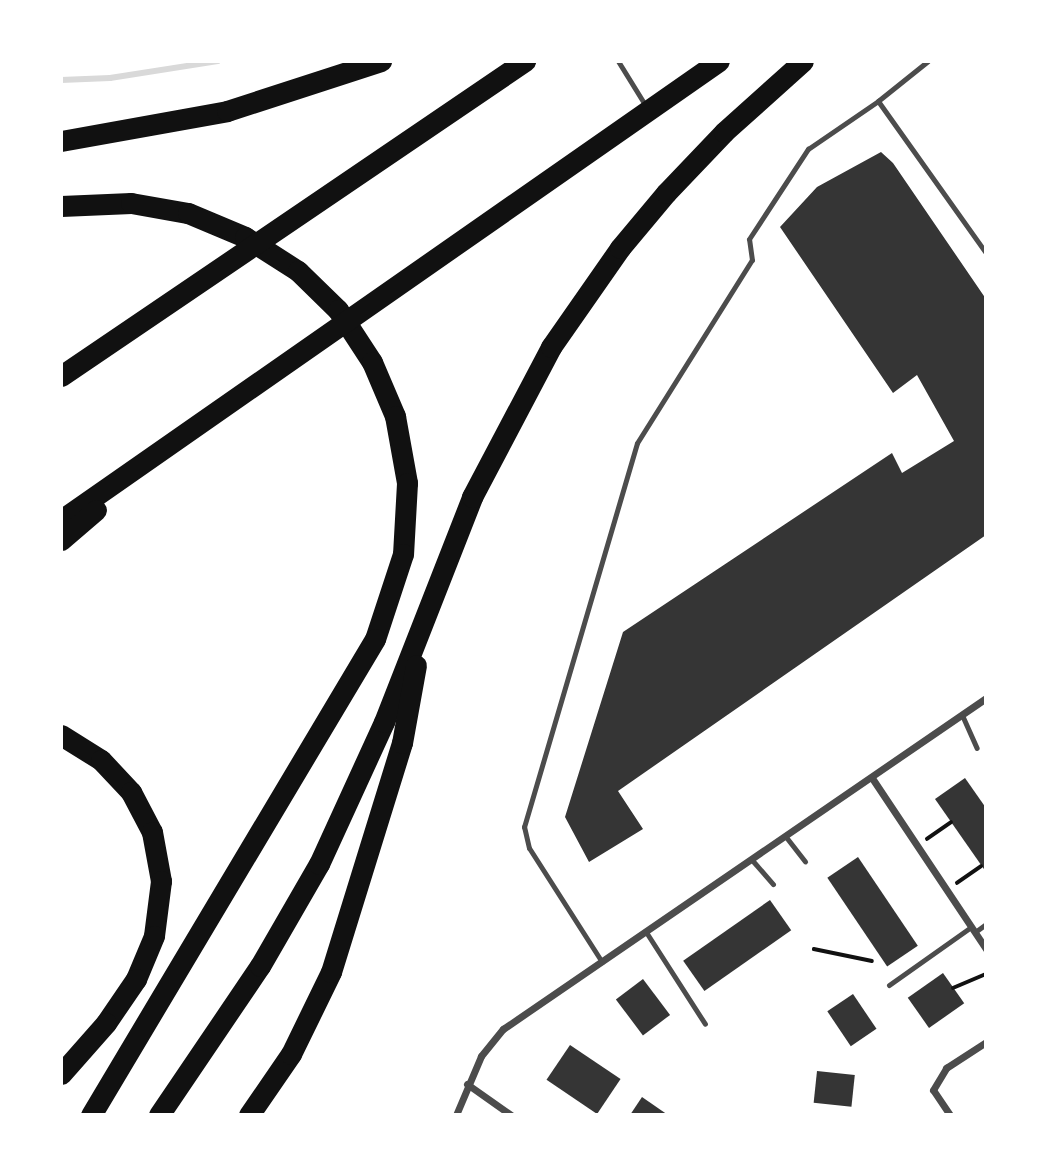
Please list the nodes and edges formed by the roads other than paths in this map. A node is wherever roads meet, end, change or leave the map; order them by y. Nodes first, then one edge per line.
1 (381, 61) edge
2 (525, 61) edge
3 (618, 61) edge
4 (719, 61) edge
5 (803, 61) edge
6 (928, 61) edge
7 (877, 101) junction
8 (648, 110) junction
9 (61, 141) edge
10 (61, 206) edge
11 (986, 253) edge
12 (61, 376) edge
13 (179, 437) junction
14 (61, 520) edge
15 (61, 540) edge
16 (427, 608) junction
17 (986, 698) edge
18 (962, 715) junction
19 (61, 735) edge
20 (978, 748) dead end
21 (872, 778) junction
22 (786, 837) junction
23 (752, 860) junction
24 (805, 861) dead end
25 (773, 884) dead end
26 (986, 924) edge
27 (973, 930) junction
28 (646, 932) junction
29 (986, 949) edge
30 (602, 961) junction
31 (888, 985) dead end
32 (705, 1024) dead end
33 (986, 1042) edge
34 (61, 1074) edge
35 (467, 1084) junction
36 (91, 1115) edge
37 (159, 1115) edge
38 (249, 1115) edge
39 (456, 1115) edge
40 (511, 1115) edge
41 (950, 1115) edge

1 - 9 highway
2 - 12 highway
3 - 8 lane
4 - 8 highway
5 - 16 highway
6 - 7 lane
7 - 11 lane
7 - 30 lane
8 - 13 highway
10 - 36 highway
13 - 14 highway
13 - 15 highway
16 - 37 highway
16 - 38 highway
17 - 18 street
18 - 20 lane
18 - 21 street
19 - 34 highway
21 - 22 street
21 - 27 street
22 - 23 street
22 - 24 lane
23 - 25 lane
23 - 28 street
26 - 27 lane
27 - 29 street
27 - 31 lane
28 - 30 street
28 - 32 lane
30 - 35 street
33 - 41 street
35 - 39 street
35 - 40 street

